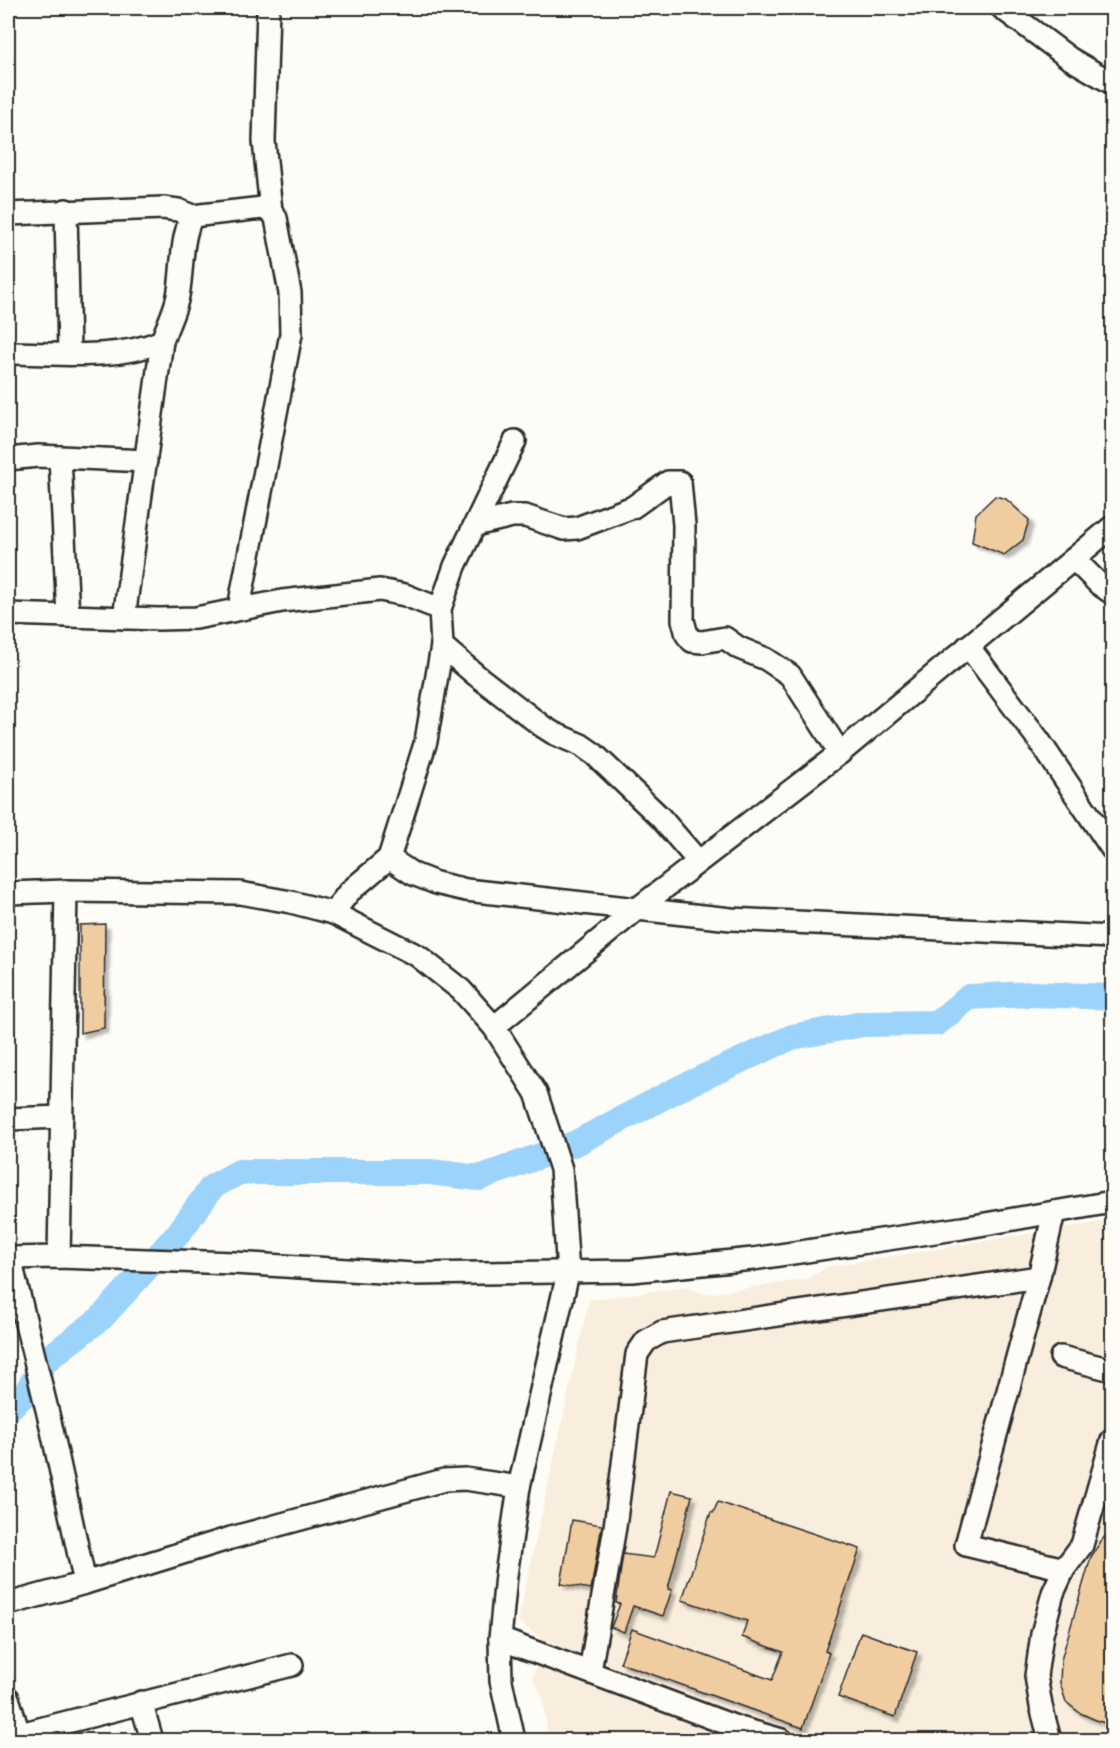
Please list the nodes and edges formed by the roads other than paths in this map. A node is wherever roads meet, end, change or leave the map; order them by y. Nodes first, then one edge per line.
1 (268, 8) edge
2 (1002, 8) edge
3 (1113, 83) edge
4 (66, 210) junction
5 (271, 211) junction
6 (8, 214) edge
7 (192, 216) junction
8 (162, 341) junction
9 (8, 353) edge
10 (69, 353) junction
11 (515, 441) dead end
12 (60, 457) junction
13 (8, 459) edge
14 (146, 461) junction
15 (475, 525) junction
16 (1113, 527) edge
17 (1074, 559) junction
18 (1113, 593) edge
19 (239, 608) junction
20 (440, 609) junction
21 (8, 614) edge
22 (68, 616) junction
23 (124, 618) junction
24 (442, 646) junction
25 (968, 646) junction
26 (840, 753) junction
27 (1113, 849) edge
28 (389, 858) junction
29 (698, 861) junction
30 (66, 891) junction
31 (8, 893) edge
32 (637, 909) junction
33 (333, 913) junction
34 (1113, 937) edge
35 (494, 1027) junction
36 (62, 1117) junction
37 (8, 1119) edge
38 (1113, 1202) edge
39 (1054, 1212) junction
40 (59, 1257) junction
41 (9, 1258) edge
42 (568, 1273) junction
43 (1039, 1277) junction
44 (1061, 1357) dead end
45 (1113, 1370) edge
46 (1113, 1440) edge
47 (519, 1487) junction
48 (1064, 1569) junction
49 (85, 1583) junction
50 (8, 1604) edge
51 (500, 1639) junction
52 (292, 1665) dead end
53 (590, 1671) junction
54 (8, 1698) edge
55 (141, 1702) junction
56 (13, 1735) edge
57 (1049, 1738) edge
58 (152, 1740) edge
59 (512, 1740) edge
60 (782, 1740) edge

1 - 5 street
2 - 3 street
4 - 6 street
4 - 7 street
4 - 10 street
5 - 7 street
5 - 19 street
7 - 8 street
8 - 10 street
8 - 14 street
9 - 10 street
11 - 15 street
12 - 13 street
12 - 14 street
12 - 22 street
14 - 23 street
15 - 20 street
15 - 26 street
16 - 17 street
17 - 18 street
17 - 25 street
19 - 20 street
19 - 23 street
20 - 24 street
21 - 22 street
22 - 23 street
24 - 28 street
24 - 29 street
25 - 26 street
25 - 27 street
26 - 29 street
28 - 32 street
28 - 33 street
29 - 32 street
30 - 31 street
30 - 33 street
30 - 36 street
32 - 34 street
32 - 35 street
33 - 35 street
35 - 42 street
36 - 37 street
36 - 40 street
38 - 39 street
39 - 42 street
39 - 43 street
40 - 41 street
40 - 42 street
41 - 49 street
42 - 47 street
43 - 48 street
43 - 53 street
44 - 45 street
46 - 48 street
47 - 49 street
47 - 51 street
48 - 57 street
49 - 50 street
51 - 53 street
51 - 59 street
52 - 55 street
53 - 60 street
54 - 56 street
55 - 56 street
55 - 58 street

